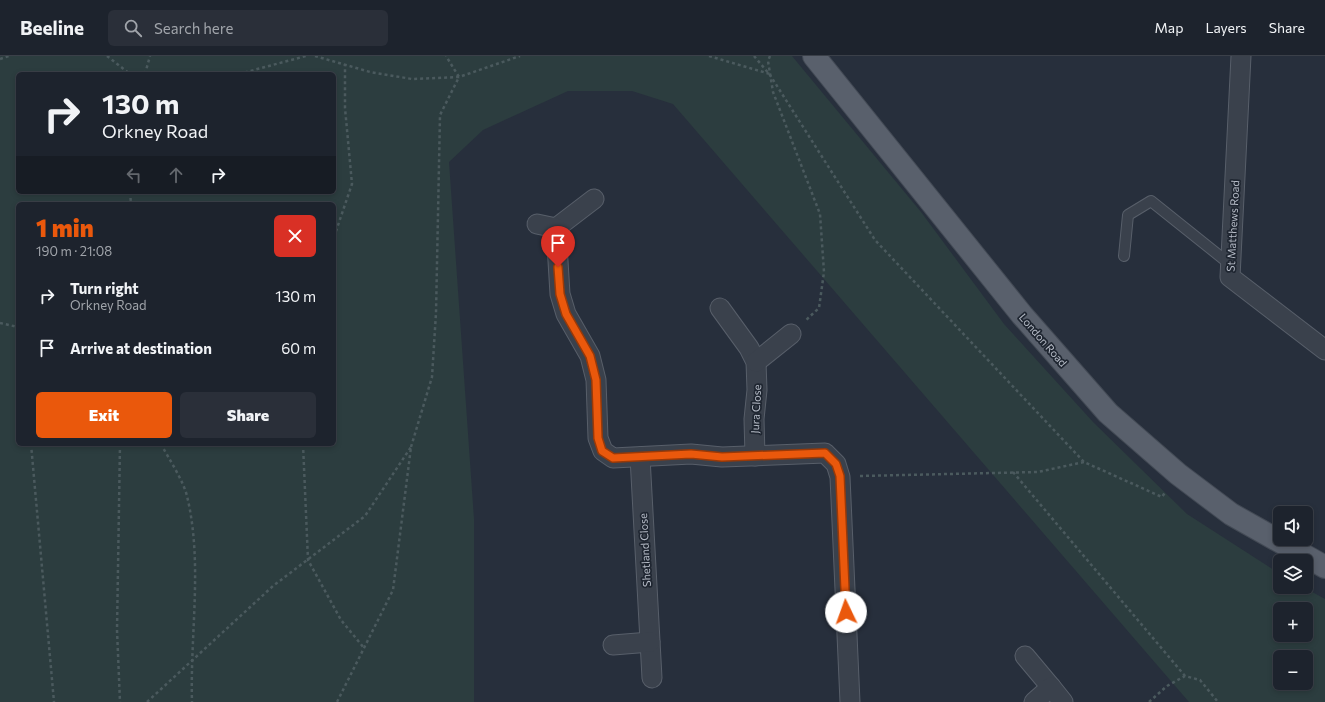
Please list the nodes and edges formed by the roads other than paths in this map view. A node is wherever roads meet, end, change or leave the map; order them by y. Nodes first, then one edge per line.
1 (814, 56) edge
2 (1241, 56) edge
3 (594, 199) dead end
4 (536, 224) dead end
5 (556, 228) junction
6 (1124, 256) dead end
7 (1231, 265) junction
8 (720, 308) dead end
9 (791, 334) road end
10 (1325, 350) edge
11 (756, 362) junction
12 (755, 456) junction
13 (640, 457) junction
14 (1325, 567) edge
15 (650, 642) junction
16 (613, 645) dead end
17 (1025, 656) dead end
18 (652, 678) dead end
19 (1051, 687) junction
20 (850, 702) edge
21 (1034, 702) edge
22 (1064, 702) edge

1 - 14 main road, London Road
2 - 7 street, St Matthews Road
3 - 5 street
4 - 5 street
5 - 13 street
6 - 7 lane
7 - 10 street, St Matthews Road
8 - 11 street, Jura Close
9 - 11 street
11 - 12 street, Jura Close
12 - 13 street
12 - 20 street
13 - 15 street, Shetland Close
15 - 16 street
15 - 18 street, Shetland Close
17 - 19 street
19 - 21 street
19 - 22 street

